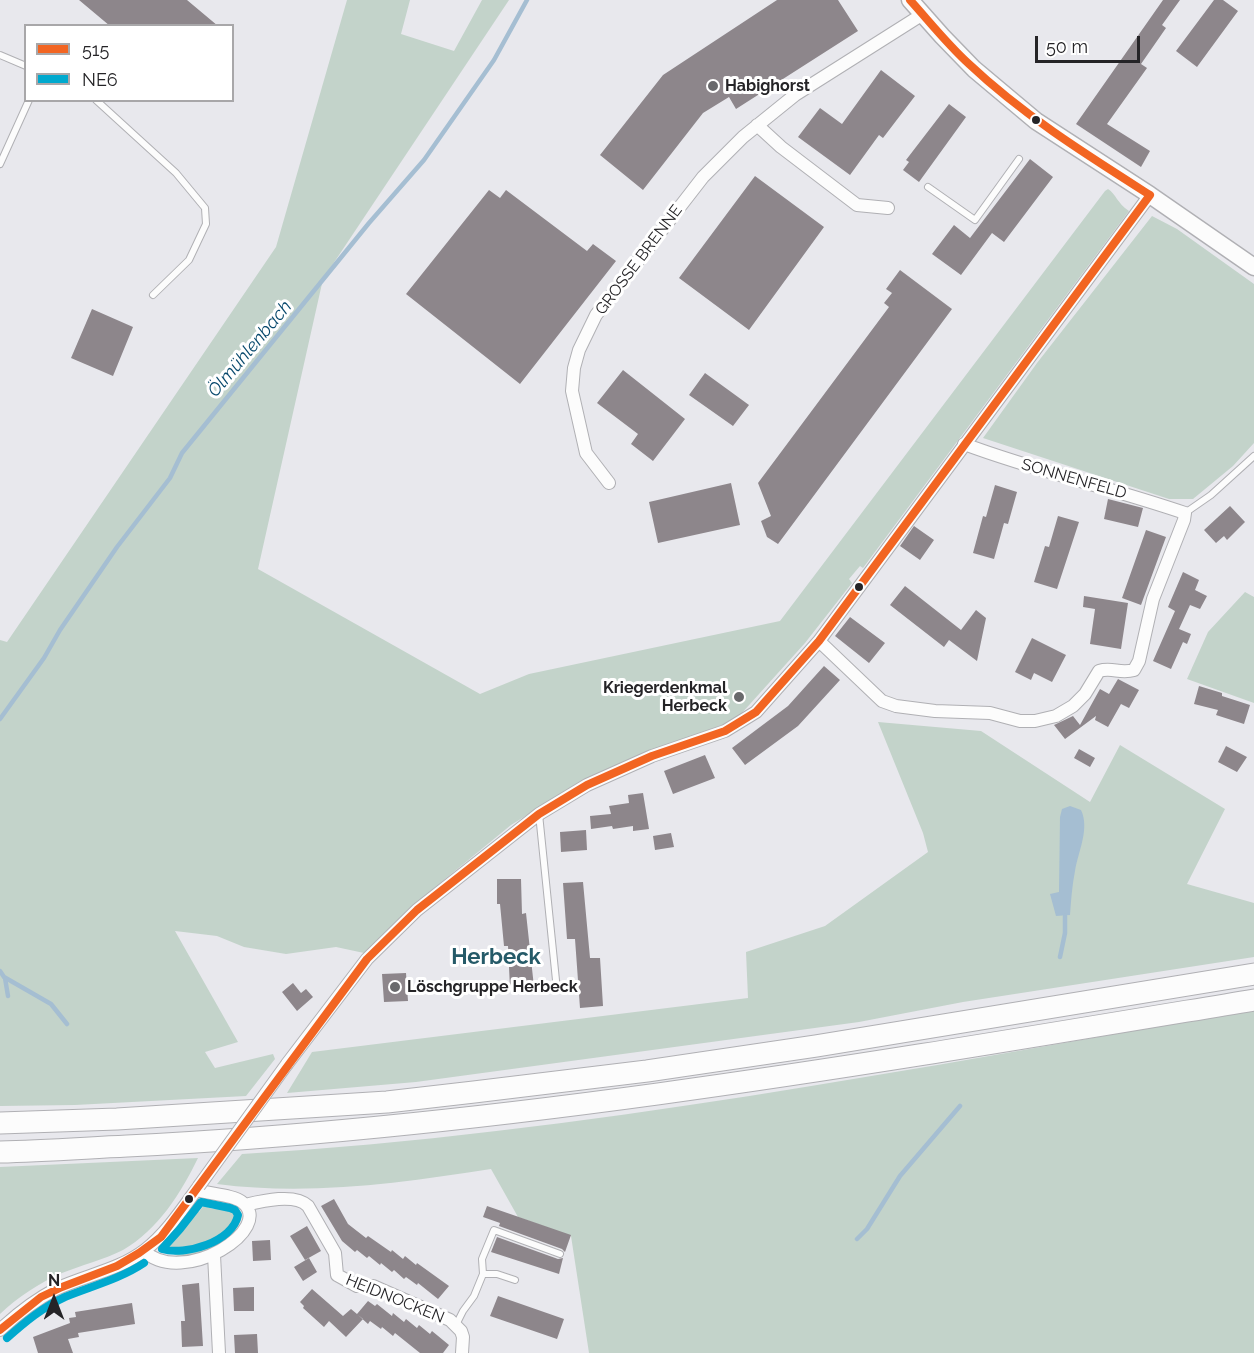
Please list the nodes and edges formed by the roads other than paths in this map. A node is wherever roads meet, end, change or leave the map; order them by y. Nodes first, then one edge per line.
1 (910, 0) edge
2 (923, 14) junction
3 (0, 55) edge
4 (24, 65) edge
5 (28, 102) edge
6 (98, 102) edge
7 (757, 125) junction
8 (1019, 159) dead end
9 (0, 164) edge
10 (928, 187) dead end
11 (1150, 195) junction
12 (888, 208) dead end
13 (1254, 267) edge
14 (153, 295) dead end
15 (964, 444) junction
16 (1254, 456) edge
17 (609, 483) dead end
18 (1185, 513) junction
19 (819, 641) junction
20 (539, 814) junction
21 (1254, 974) edge
22 (557, 990) dead end
23 (1254, 1000) edge
24 (0, 1123) edge
25 (0, 1152) edge
26 (198, 1188) junction
27 (245, 1205) junction
28 (144, 1251) junction
29 (560, 1254) dead end
30 (214, 1255) junction
31 (483, 1274) junction
32 (515, 1280) dead end
33 (456, 1325) junction
34 (0, 1330) edge
35 (219, 1353) edge
36 (462, 1353) edge

1 - 2 street
2 - 7 street, GROSSE BRENNE
2 - 11 street
3 - 4 lane
5 - 9 lane
6 - 14 lane
7 - 12 street
7 - 17 street, GROSSE BRENNE
8 - 10 lane
11 - 13 street
11 - 15 street
15 - 18 street, SONNENFELD
15 - 19 street
16 - 18 lane
18 - 19 street
19 - 20 street
20 - 22 lane
20 - 26 street, bridge
21 - 24 highway
23 - 25 highway
26 - 27 street
26 - 28 street
27 - 30 street
27 - 33 street, HEIDNOCKEN
28 - 30 street
28 - 34 street
29 - 31 lane
30 - 35 street
31 - 32 lane
31 - 33 lane
33 - 36 street, HEIDNOCKEN

